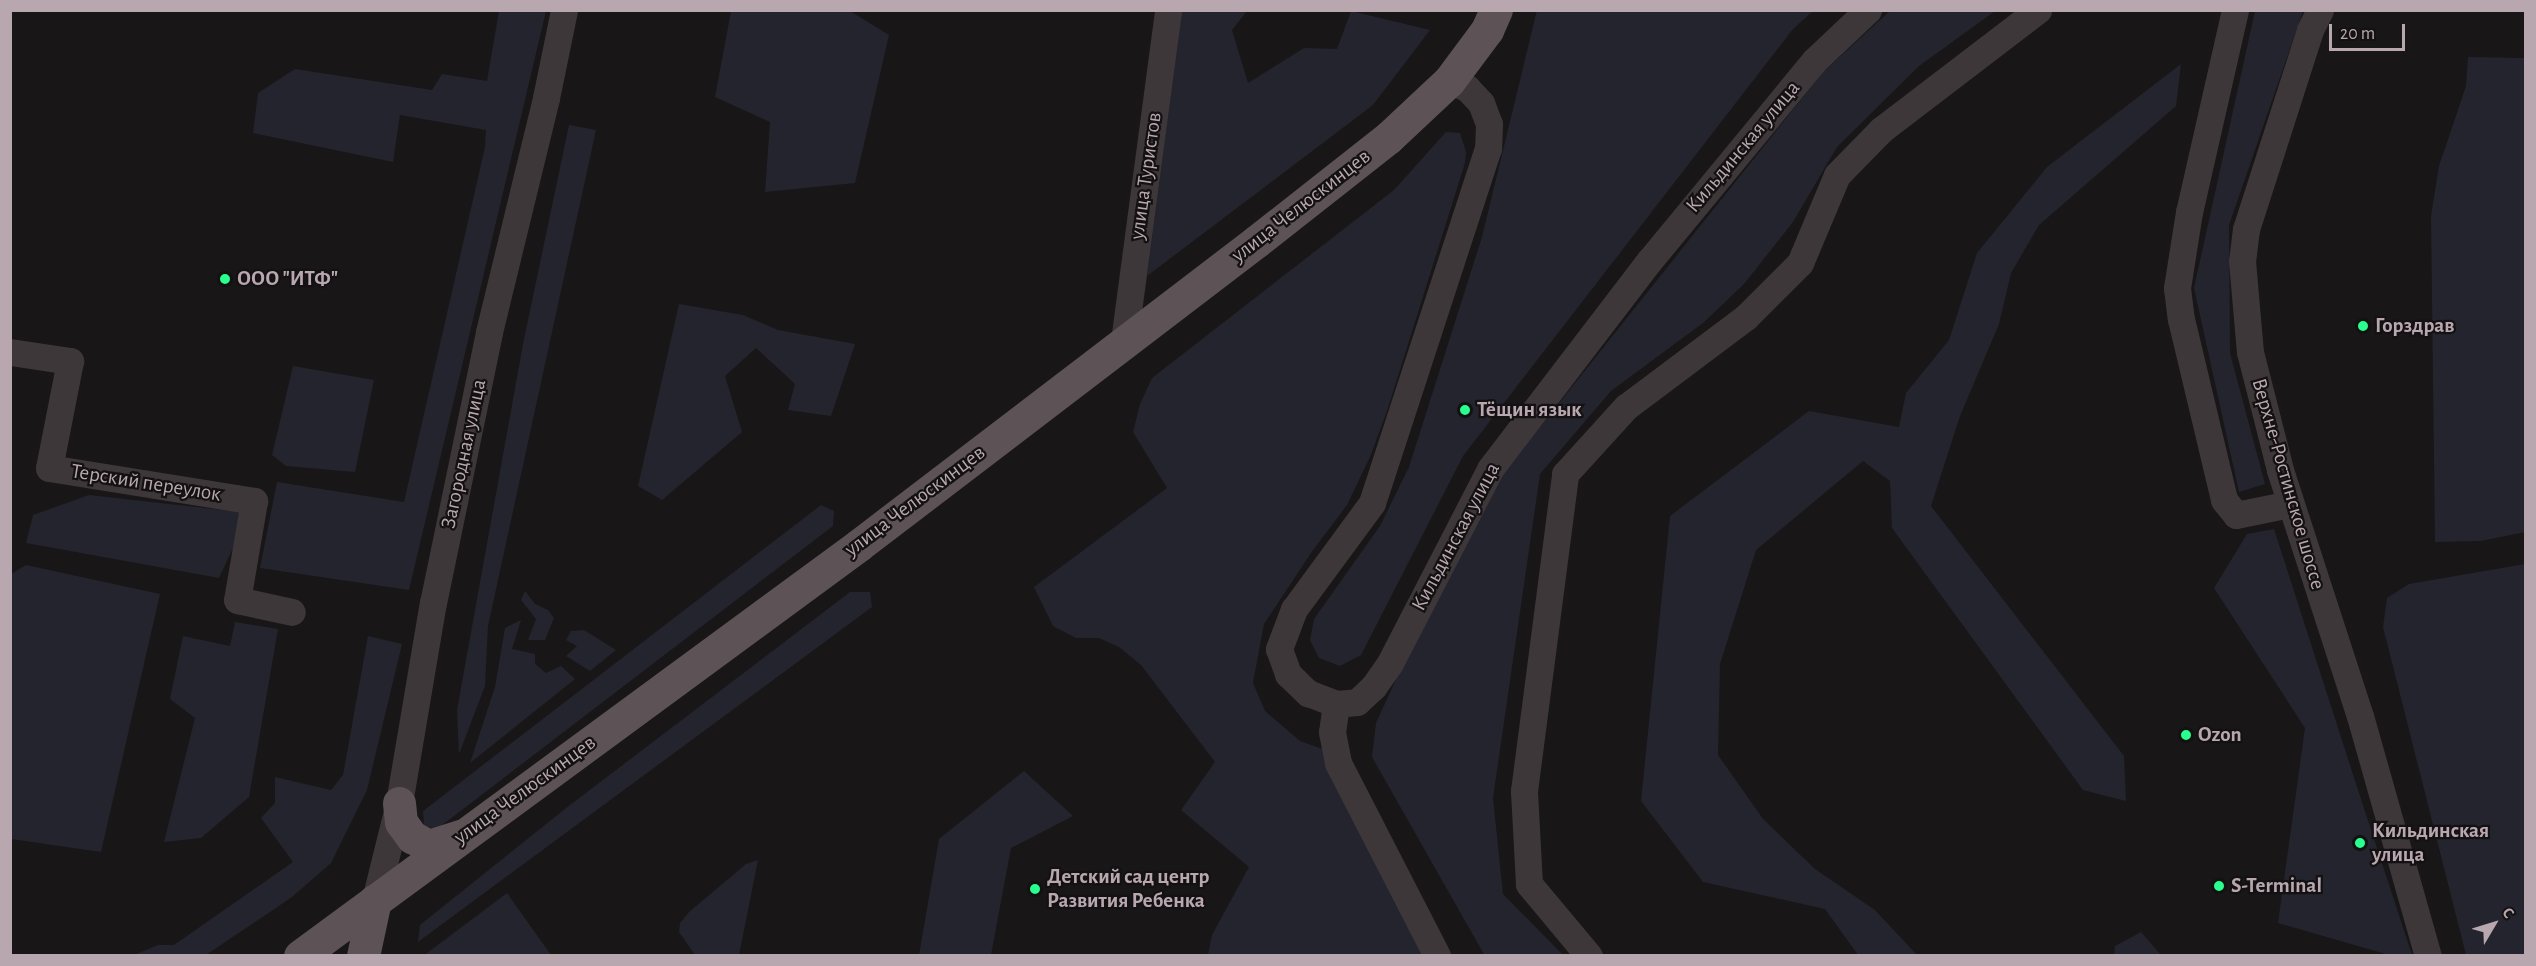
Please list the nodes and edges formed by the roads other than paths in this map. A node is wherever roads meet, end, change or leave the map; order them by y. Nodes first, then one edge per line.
1 (564, 10) edge
2 (1168, 10) edge
3 (1496, 10) edge
4 (1868, 10) edge
5 (2038, 10) edge
6 (2235, 10) edge
7 (2320, 10) edge
8 (1449, 81) junction
9 (1124, 341) junction
10 (10, 351) edge
11 (2290, 504) junction
12 (292, 612) dead end
13 (1336, 704) junction
14 (399, 803) junction
15 (466, 833) junction
16 (375, 900) junction
17 (300, 956) edge
18 (363, 956) edge
19 (1437, 956) edge
20 (1589, 956) edge
21 (2428, 956) edge

1 - 14 street, Загородная улица
2 - 9 street, улица Туристов
3 - 8 main road, улица Челюскинцев
4 - 13 street, Кильдинская улица
5 - 20 street
6 - 11 street
7 - 11 street, Верхне-Ростинское шоссе
8 - 9 main road, улица Челюскинцев
8 - 13 street
9 - 15 main road, улица Челюскинцев
10 - 12 street, Терский переулок
11 - 21 street, Верхне-Ростинское шоссе
13 - 19 street
14 - 15 main road
14 - 16 street, Загородная улица
15 - 16 main road, улица Челюскинцев
16 - 17 main road, улица Челюскинцев
16 - 18 main road

